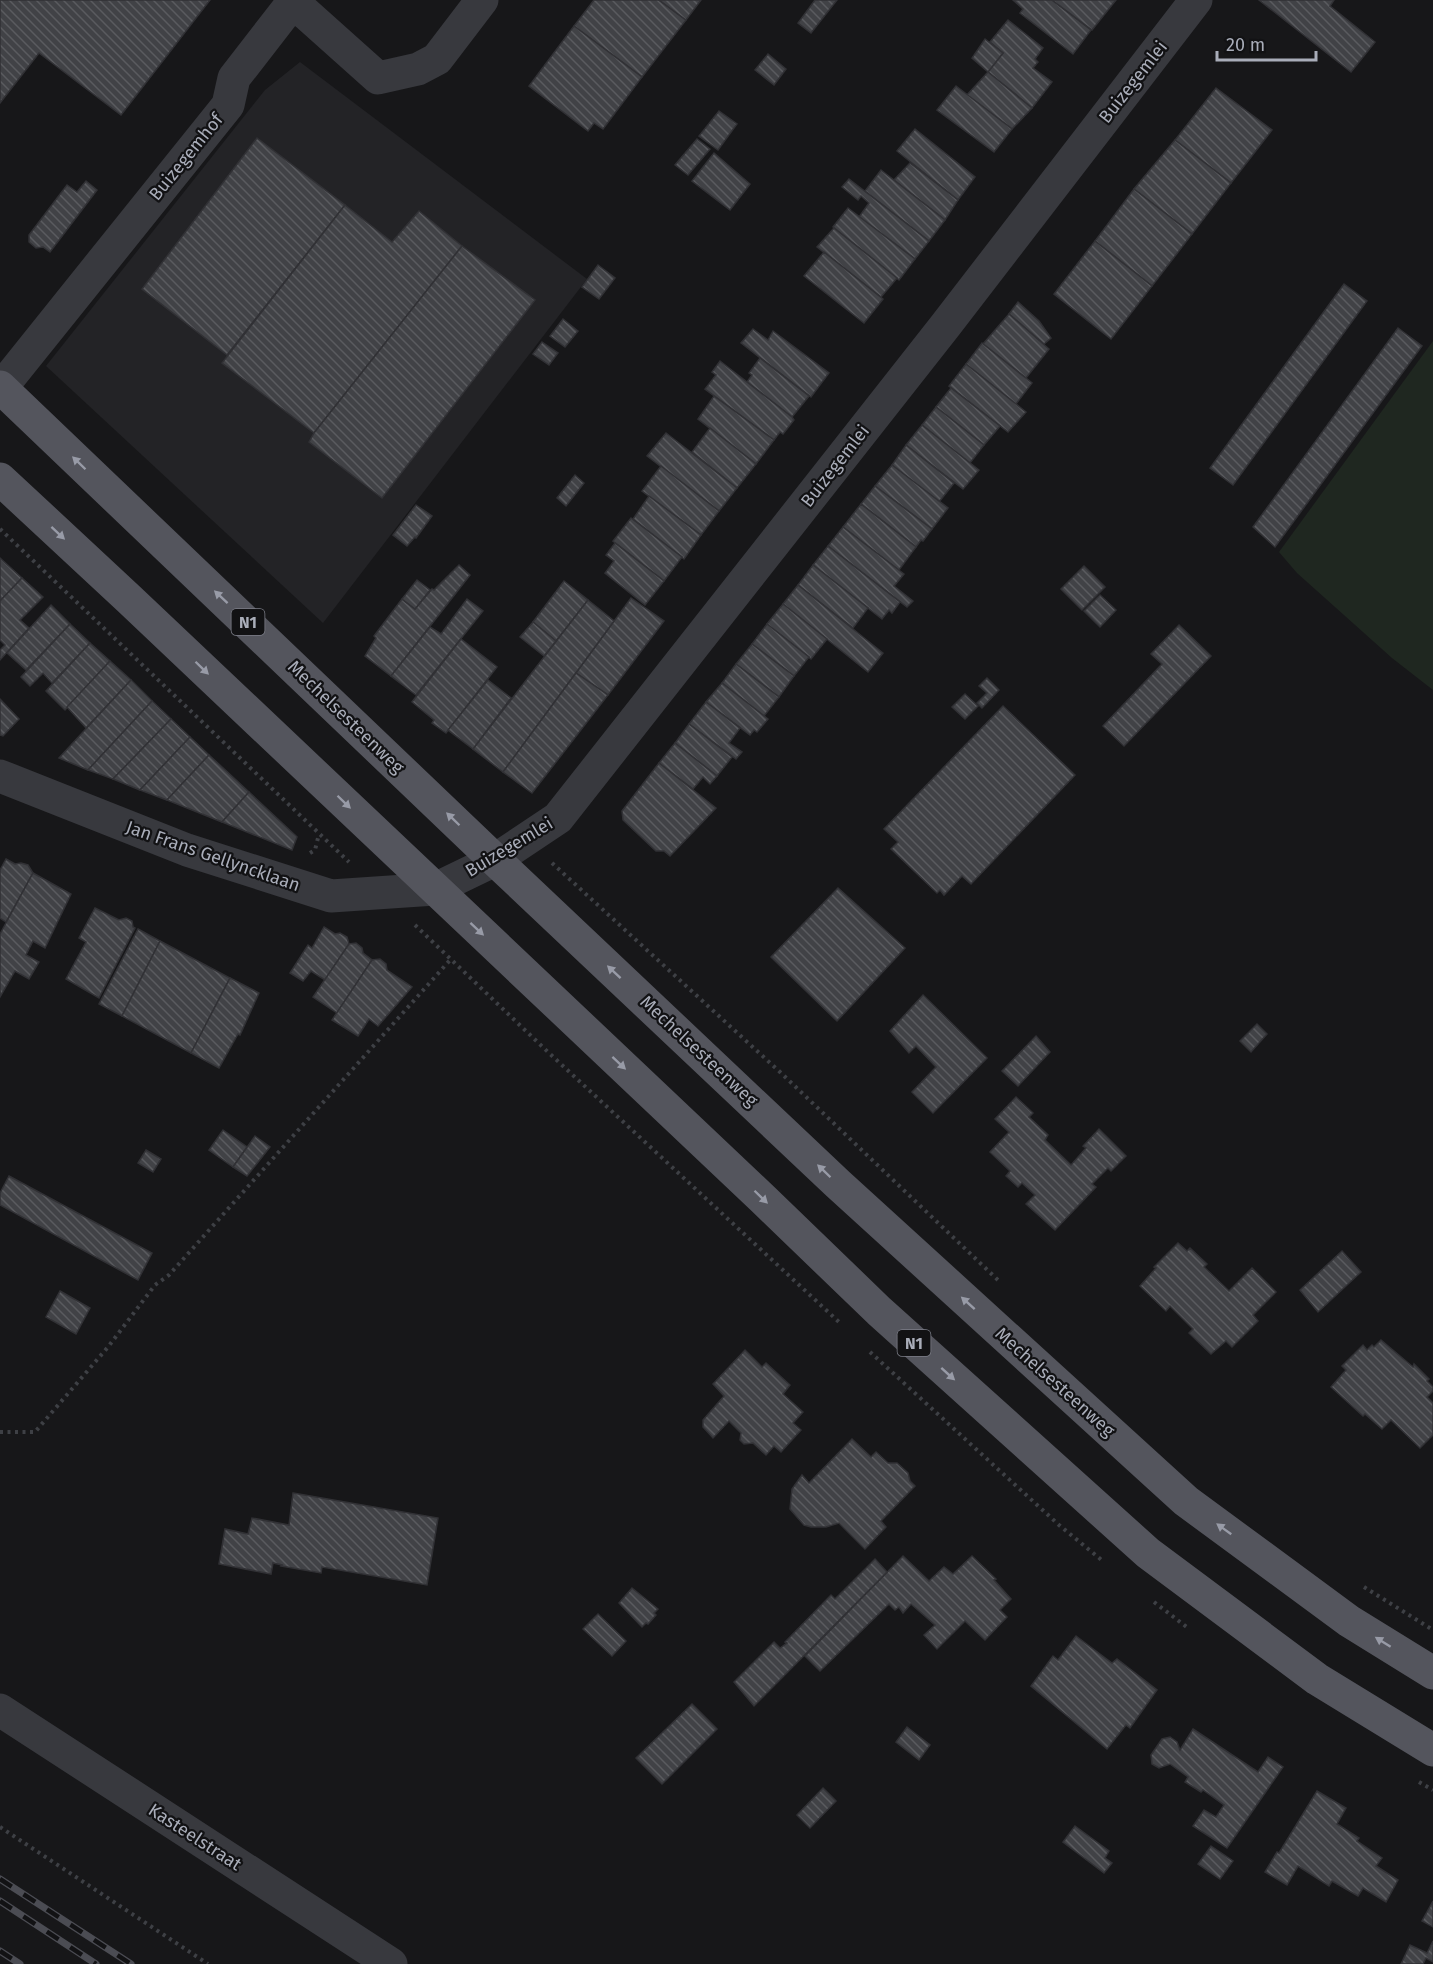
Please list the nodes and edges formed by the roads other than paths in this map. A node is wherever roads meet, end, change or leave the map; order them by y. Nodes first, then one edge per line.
1 (482, 0) edge
2 (1196, 0) edge
3 (1, 387) edge
4 (0, 479) edge
5 (0, 776) edge
6 (495, 860) junction
7 (435, 889) junction
8 (1433, 1673) edge
9 (0, 1710) edge
10 (1433, 1750) edge
11 (391, 1964) edge

1 - 3 street, Buizegemhof
2 - 6 street, Buizegemlei
6 -> 3 main road, Mechelsesteenweg / N1
4 -> 7 main road, N1
5 - 7 street, Jan Frans Gellyncklaan
6 - 7 street, Buizegemlei
8 -> 6 main road, Mechelsesteenweg / N1
7 -> 10 main road, N1
9 - 11 street, Kasteelstraat

